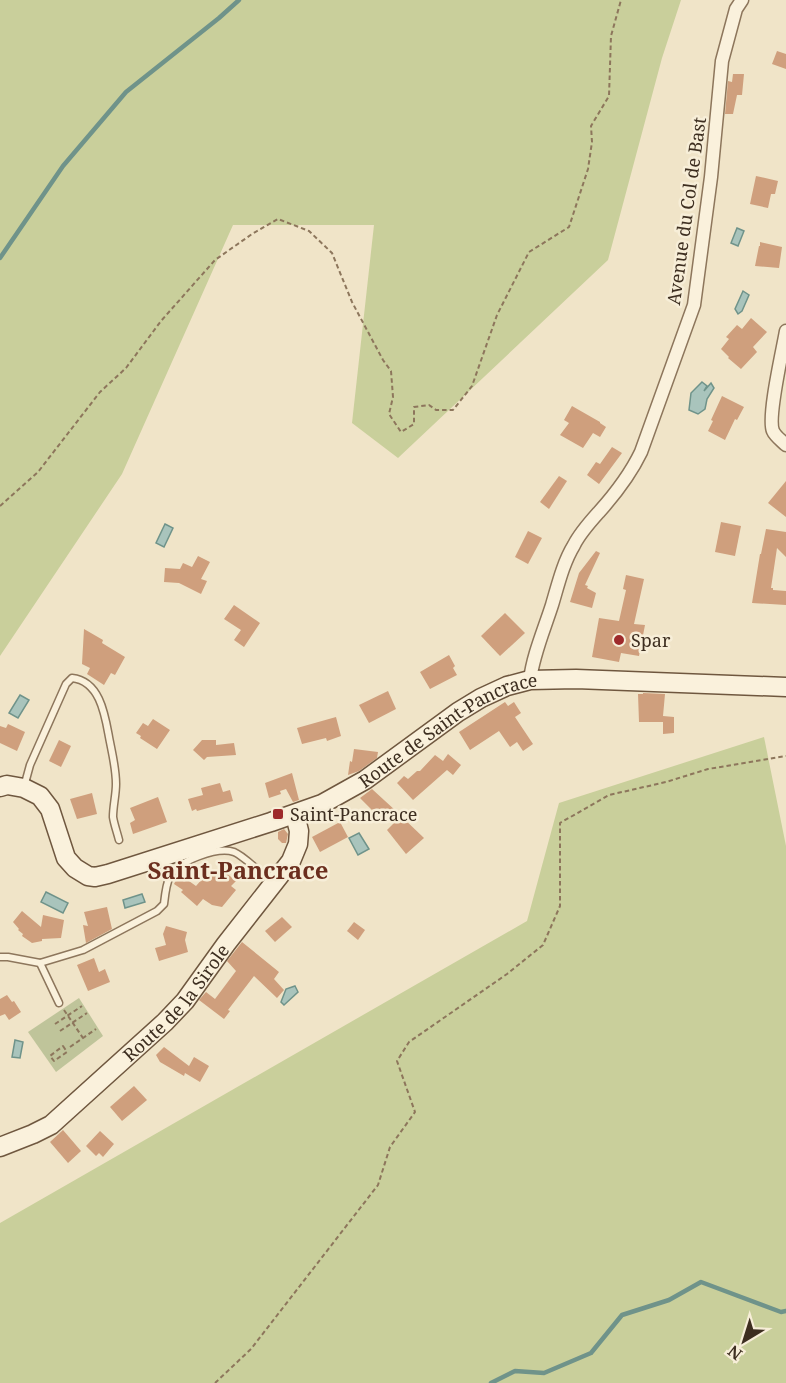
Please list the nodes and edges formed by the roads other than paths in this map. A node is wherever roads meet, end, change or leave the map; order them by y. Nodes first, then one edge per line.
1 (742, 0) edge
2 (786, 331) edge
3 (786, 445) edge
4 (530, 680) junction
5 (786, 687) edge
6 (0, 787) edge
7 (24, 788) junction
8 (295, 814) junction
9 (118, 840) dead end
10 (274, 884) junction
11 (0, 957) edge
12 (40, 963) junction
13 (59, 1003) road end
14 (0, 1147) edge

1 - 4 street, Avenue du Col de Bast
2 - 3 street
4 - 5 street, Route de Saint-Pancrace
4 - 8 street, Route de Saint-Pancrace
6 - 7 street
7 - 8 street, Route de Saint-Pancrace
7 - 9 lane
8 - 10 street, Route de la Sirole
10 - 12 lane
10 - 14 street, Route de la Sirole
11 - 12 lane
12 - 13 lane

